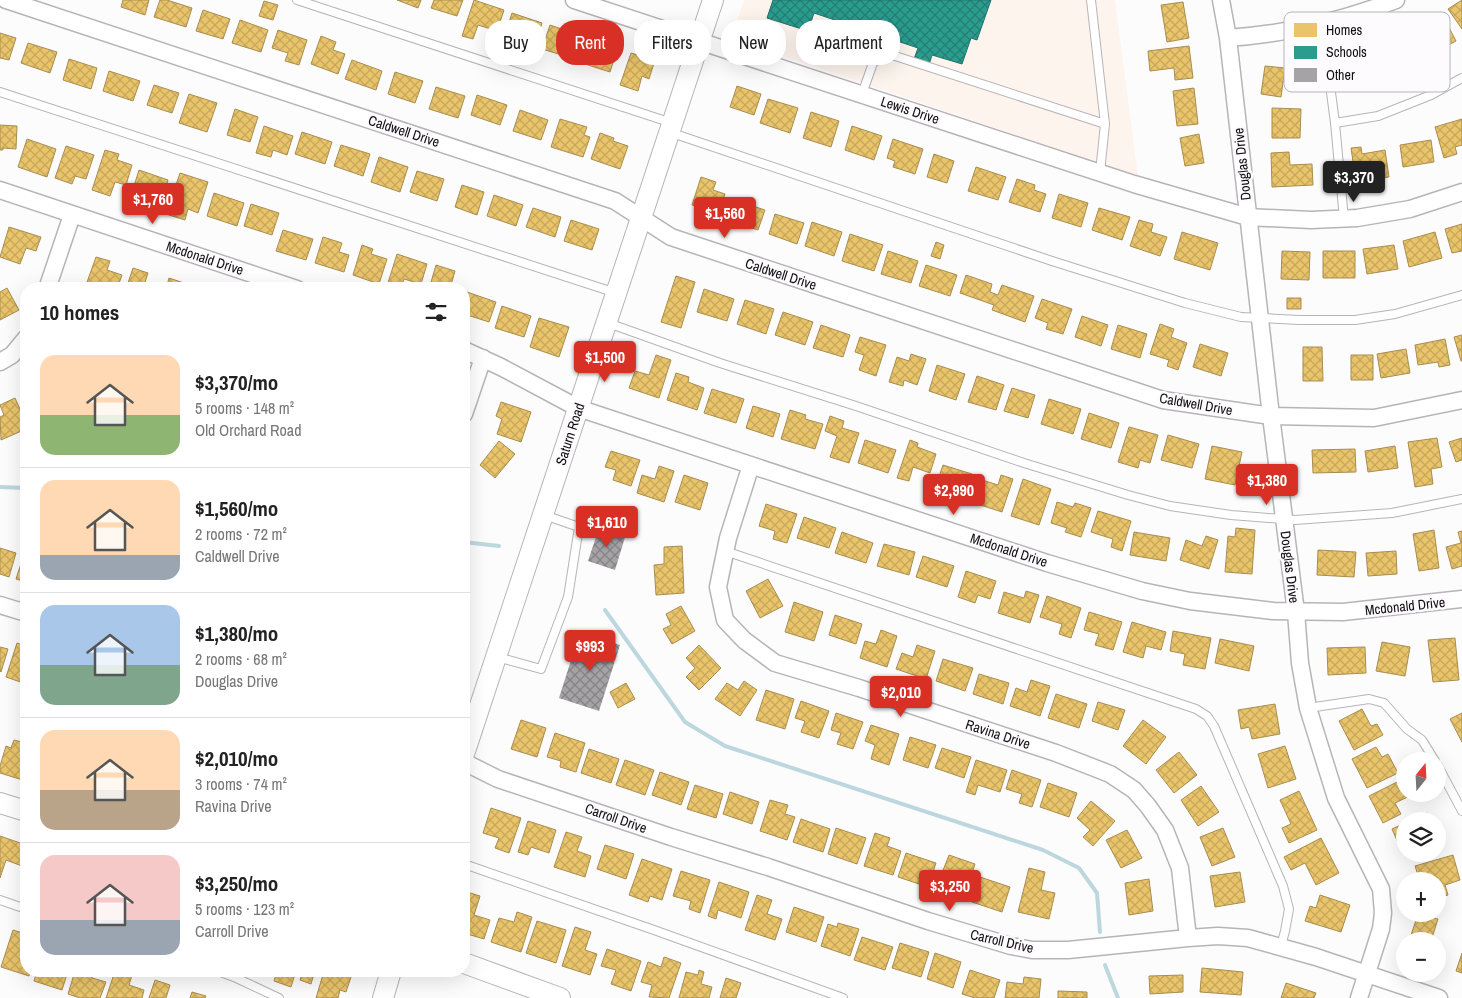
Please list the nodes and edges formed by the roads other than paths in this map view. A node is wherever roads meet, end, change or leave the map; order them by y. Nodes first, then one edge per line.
1 (6, 0) edge
2 (297, 0) edge
3 (574, 0) edge
4 (713, 0) edge
5 (1091, 0) edge
6 (1221, 0) edge
7 (1396, 0) edge
8 (1365, 12) edge
9 (635, 20) edge
10 (706, 20) edge
11 (1284, 32) edge
12 (1228, 38) junction
13 (711, 45) edge
14 (691, 65) edge
15 (1462, 78) edge
16 (1450, 85) edge
17 (0, 92) edge
18 (1331, 92) edge
19 (1436, 92) edge
20 (862, 94) junction
21 (1335, 123) junction
22 (1105, 124) junction
23 (671, 128) junction
24 (1100, 172) junction
25 (0, 190) edge
26 (1462, 192) edge
27 (72, 215) junction
28 (1248, 216) junction
29 (641, 218) junction
30 (1344, 219) junction
31 (49, 282) edge
32 (271, 282) edge
33 (616, 294) junction
34 (1462, 295) edge
35 (1260, 319) junction
36 (607, 322) junction
37 (20, 345) edge
38 (470, 353) edge
39 (483, 358) junction
40 (0, 362) edge
41 (470, 396) edge
42 (1462, 400) edge
43 (578, 408) junction
44 (1271, 416) junction
45 (751, 466) junction
46 (1462, 499) edge
47 (544, 516) junction
48 (1284, 521) junction
49 (725, 551) junction
50 (1462, 599) edge
51 (0, 605) edge
52 (20, 611) edge
53 (1296, 612) junction
54 (496, 657) junction
55 (1308, 708) junction
56 (470, 736) edge
57 (1429, 752) edge
58 (470, 765) edge
59 (1446, 781) edge
60 (0, 803) edge
61 (20, 809) edge
62 (1462, 811) edge
63 (470, 866) edge
64 (0, 900) edge
65 (20, 907) edge
66 (1188, 938) junction
67 (1281, 946) junction
68 (470, 965) edge
69 (1367, 974) junction
70 (236, 977) edge
71 (389, 977) edge
72 (279, 998) edge
73 (383, 998) edge
74 (560, 998) edge
75 (843, 998) edge
76 (1360, 998) edge
77 (1439, 998) edge

1 - 29 street, Caldwell Drive
2 - 23 lane
3 - 9 street, Lewis Drive
4 - 10 street, Saturn Road
5 - 22 lane
6 - 12 street, Douglas Drive
7 - 8 street
11 - 12 street
12 - 28 street, Douglas Drive
13 - 20 street, Lewis Drive
14 - 23 street, Saturn Road
15 - 16 lane
17 - 33 lane
18 - 21 lane
19 - 21 lane
20 - 22 lane
20 - 24 street, Lewis Drive
21 - 30 lane
22 - 24 lane
23 - 29 street, Saturn Road
23 - 35 lane
24 - 28 street, Lewis Drive
25 - 27 street, Mcdonald Drive
26 - 30 street, Lewis Drive
27 - 31 street
27 - 32 street, Mcdonald Drive
28 - 30 street, Lewis Drive
28 - 35 street, Douglas Drive
29 - 33 street, Saturn Road
29 - 44 street, Caldwell Drive
33 - 36 street, Saturn Road
34 - 35 lane
35 - 44 street, Douglas Drive
36 - 43 street, Saturn Road
36 - 48 lane
37 - 40 street
38 - 39 street, Mcdonald Drive
39 - 41 street
39 - 43 street, Mcdonald Drive
42 - 44 street, Caldwell Drive
43 - 45 street, Mcdonald Drive
43 - 47 street, Saturn Road
44 - 48 street, Douglas Drive
45 - 49 street, Ravina Drive
45 - 53 street, Mcdonald Drive
46 - 48 lane
47 - 54 street, Saturn Road
47 - 54 lane
48 - 53 street, Douglas Drive
49 - 66 street, Ravina Drive
49 - 67 lane
50 - 53 street, Mcdonald Drive
51 - 52 street
53 - 55 street, Douglas Drive
54 - 56 street, Saturn Road
55 - 57 lane
55 - 69 street, Douglas Drive
58 - 66 street, Carroll Drive
59 - 62 lane
60 - 61 street
63 - 75 lane
64 - 65 lane
66 - 67 street, Carroll Drive
67 - 69 street, Carroll Drive
68 - 74 street
69 - 76 street, Douglas Drive
69 - 77 street, Carroll Drive
70 - 72 lane
71 - 73 street

